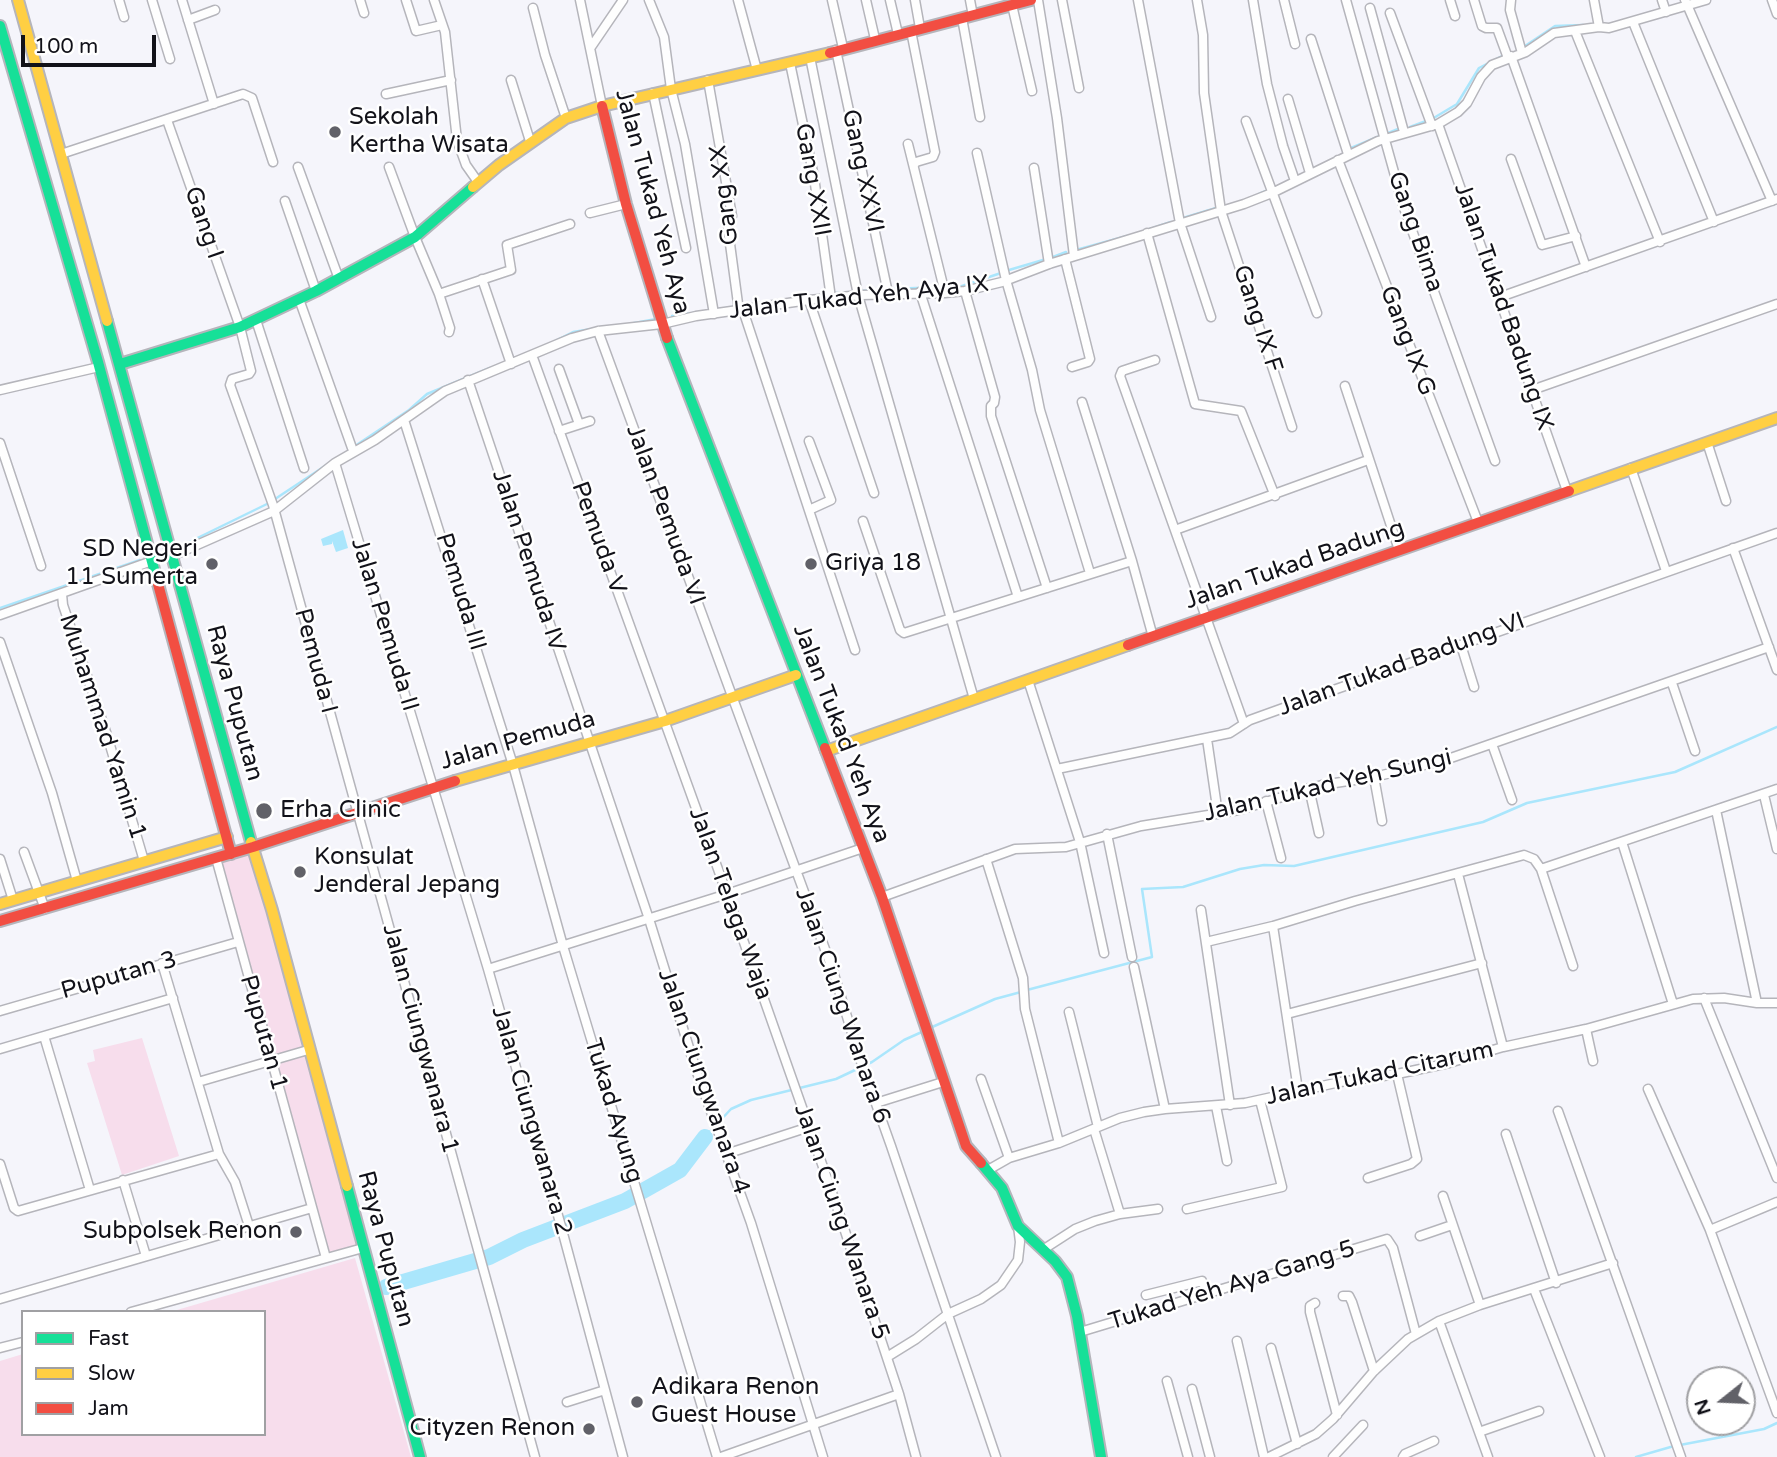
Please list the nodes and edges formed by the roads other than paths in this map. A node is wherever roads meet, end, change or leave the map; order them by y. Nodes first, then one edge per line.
1 (18, 0) edge
2 (119, 0) edge
3 (152, 0) edge
4 (182, 0) edge
5 (360, 0) edge
6 (406, 0) edge
7 (435, 0) edge
8 (580, 0) edge
9 (623, 0) edge
10 (649, 0) edge
11 (738, 0) edge
12 (832, 0) edge
13 (866, 0) edge
14 (890, 0) edge
15 (915, 0) edge
16 (970, 0) edge
17 (1031, 0) edge
18 (1038, 0) edge
19 (1062, 0) edge
20 (1138, 0) edge
21 (1197, 0) edge
22 (1253, 0) edge
23 (1284, 0) edge
24 (1346, 0) edge
25 (1450, 0) edge
26 (1474, 0) edge
27 (1511, 0) edge
28 (1594, 0) edge
29 (1662, 0) edge
30 (1706, 0) edge
31 (1772, 0) edge
32 (1685, 3) edge
33 (1012, 5) junction
34 (533, 8) dead end
35 (1370, 8) dead end
36 (215, 10) dead end
37 (1666, 12) junction
38 (364, 13) dead end
39 (1390, 13) dead end
40 (1777, 14) edge
41 (1455, 16) dead end
42 (124, 17) dead end
43 (968, 17) junction
44 (188, 20) junction
45 (1633, 22) junction
46 (442, 25) junction
47 (0, 26) edge
48 (1600, 27) junction
49 (916, 29) junction
50 (1576, 31) junction
51 (898, 34) junction
52 (875, 39) junction
53 (1311, 39) dead end
54 (1295, 44) dead end
55 (591, 47) junction
56 (839, 49) junction
57 (1522, 53) junction
58 (810, 57) junction
59 (1509, 57) junction
60 (170, 59) dead end
61 (790, 63) junction
62 (757, 70) junction
63 (451, 80) junction
64 (511, 80) dead end
65 (708, 80) junction
66 (1079, 88) dead end
67 (671, 89) junction
68 (1032, 91) dead end
69 (653, 93) junction
70 (386, 94) dead end
71 (1288, 99) dead end
72 (214, 104) junction
73 (603, 106) junction
74 (980, 117) dead end
75 (566, 118) junction
76 (167, 120) junction
77 (1246, 121) dead end
78 (1435, 125) junction
79 (1404, 132) junction
80 (1383, 139) junction
81 (530, 141) junction
82 (908, 144) dead end
83 (977, 153) dead end
84 (61, 154) junction
85 (1348, 154) junction
86 (1511, 159) dead end
87 (1338, 160) junction
88 (273, 162) dead end
89 (914, 165) junction
90 (298, 167) dead end
91 (389, 167) dead end
92 (1034, 168) dead end
93 (1310, 173) junction
94 (1295, 181) junction
95 (478, 182) junction
96 (1272, 193) junction
97 (1775, 200) edge
98 (285, 201) dead end
99 (626, 204) junction
100 (1221, 211) junction
101 (590, 213) dead end
102 (1714, 222) junction
103 (1180, 223) junction
104 (570, 224) dead end
105 (1147, 233) junction
106 (1576, 236) junction
107 (415, 237) junction
108 (1660, 242) junction
109 (686, 248) dead end
110 (1070, 258) junction
111 (1049, 264) junction
112 (1586, 267) junction
113 (339, 279) junction
114 (482, 279) junction
115 (1006, 280) junction
116 (316, 291) junction
117 (965, 291) junction
118 (920, 292) junction
119 (888, 293) junction
120 (945, 293) junction
121 (439, 294) junction
122 (858, 295) junction
123 (1500, 297) junction
124 (831, 298) junction
125 (299, 299) junction
126 (809, 300) junction
127 (1777, 304) edge
128 (741, 311) junction
129 (1317, 313) dead end
130 (714, 314) junction
131 (1211, 317) dead end
132 (256, 320) junction
133 (662, 324) junction
134 (240, 327) junction
135 (598, 331) junction
136 (449, 332) dead end
137 (533, 355) junction
138 (1155, 360) dead end
139 (120, 364) junction
140 (511, 364) junction
141 (99, 367) junction
142 (1072, 367) dead end
143 (559, 369) dead end
144 (468, 380) junction
145 (1345, 386) dead end
146 (0, 390) edge
147 (1532, 390) junction
148 (1082, 402) dead end
149 (1777, 418) edge
150 (404, 420) junction
151 (590, 421) dead end
152 (579, 424) junction
153 (1292, 427) dead end
154 (559, 431) junction
155 (810, 440) dead end
156 (1707, 442) junction
157 (0, 443) edge
158 (352, 448) dead end
159 (143, 450) junction
160 (124, 456) junction
161 (1368, 460) junction
162 (1495, 461) dead end
163 (335, 463) junction
164 (304, 468) dead end
165 (1631, 468) junction
166 (1567, 491) junction
167 (874, 493) dead end
168 (1275, 496) junction
169 (1726, 501) dead end
170 (272, 504) junction
171 (809, 510) junction
172 (863, 522) dead end
173 (1478, 522) junction
174 (1175, 530) junction
175 (1777, 533) edge
176 (1734, 548) junction
177 (1399, 550) junction
178 (172, 556) junction
179 (152, 561) junction
180 (1132, 561) junction
181 (41, 566) dead end
182 (1666, 570) junction
183 (1090, 573) junction
184 (1047, 588) junction
185 (62, 594) junction
186 (1018, 597) junction
187 (0, 615) edge
188 (951, 618) junction
189 (1205, 618) junction
190 (1153, 636) junction
191 (0, 642) edge
192 (1461, 645) junction
193 (1769, 647) junction
194 (855, 650) dead end
195 (1777, 670) edge
196 (796, 675) junction
197 (1028, 680) junction
198 (1672, 682) junction
199 (1474, 687) dead end
200 (732, 698) junction
201 (974, 699) junction
202 (665, 721) junction
203 (1244, 724) junction
204 (221, 737) junction
205 (1206, 738) junction
206 (587, 742) junction
207 (201, 743) junction
208 (1492, 744) junction
209 (826, 751) junction
210 (1695, 751) dead end
211 (513, 765) junction
212 (1057, 769) junction
213 (1374, 777) junction
214 (433, 788) junction
215 (1309, 788) junction
216 (1777, 789) edge
217 (1764, 795) junction
218 (1511, 800) dead end
219 (1266, 801) junction
220 (1716, 810) junction
221 (357, 811) junction
222 (1218, 814) junction
223 (1382, 821) dead end
224 (1319, 833) dead end
225 (1107, 834) junction
226 (227, 837) junction
227 (1080, 842) junction
228 (1622, 842) junction
229 (253, 847) junction
230 (863, 848) junction
231 (1777, 849) edge
232 (24, 852) dead end
233 (231, 853) junction
234 (216, 858) junction
235 (1281, 858) dead end
236 (0, 859) edge
237 (986, 859) junction
238 (145, 861) junction
239 (1541, 869) junction
240 (795, 871) junction
241 (1458, 874) junction
242 (77, 881) junction
243 (38, 892) junction
244 (727, 894) junction
245 (882, 897) junction
246 (13, 900) junction
247 (0, 904) edge
248 (45, 909) junction
249 (1201, 910) dead end
250 (649, 919) junction
251 (0, 921) edge
252 (1273, 926) junction
253 (238, 942) junction
254 (1206, 942) junction
255 (563, 946) junction
256 (1104, 953) dead end
257 (1132, 957) dead end
258 (162, 963) junction
259 (1482, 963) junction
260 (1573, 966) dead end
261 (1135, 967) dead end
262 (488, 969) junction
263 (173, 998) junction
264 (1704, 998) junction
265 (1757, 1003) junction
266 (1777, 1003) edge
267 (1673, 1004) junction
268 (0, 1011) edge
269 (1069, 1012) dead end
270 (1287, 1014) junction
271 (1586, 1029) junction
272 (44, 1036) junction
273 (1503, 1047) junction
274 (0, 1049) edge
275 (308, 1050) junction
276 (271, 1060) junction
277 (1593, 1061) dead end
278 (1397, 1074) junction
279 (981, 1079) dead end
280 (198, 1082) junction
281 (943, 1082) junction
282 (794, 1087) joint
283 (1648, 1088) dead end
284 (1298, 1090) junction
285 (1261, 1100) junction
286 (876, 1104) junction
287 (1230, 1105) junction
288 (1216, 1106) junction
289 (1165, 1109) junction
290 (1558, 1111) dead end
291 (809, 1127) junction
292 (1096, 1128) junction
293 (1506, 1134) dead end
294 (1059, 1143) junction
295 (219, 1154) junction
296 (726, 1154) junction
297 (1009, 1158) junction
298 (1227, 1161) dead end
299 (1, 1168) edge
300 (988, 1170) junction
301 (1368, 1178) dead end
302 (1777, 1178) edge
303 (123, 1180) junction
304 (90, 1190) junction
305 (1443, 1196) dead end
306 (1777, 1202) edge
307 (312, 1208) junction
308 (1158, 1209) dead end
309 (1187, 1209) dead end
310 (1120, 1214) junction
311 (1452, 1225) junction
312 (249, 1226) junction
313 (1018, 1226) junction
314 (1710, 1230) junction
315 (1420, 1237) dead end
316 (363, 1248) junction
317 (1044, 1249) junction
318 (146, 1256) junction
319 (326, 1258) junction
320 (1613, 1263) junction
321 (1556, 1283) junction
322 (1534, 1289) junction
323 (1208, 1294) junction
324 (1146, 1295) dead end
325 (1343, 1296) dead end
326 (0, 1299) edge
327 (1315, 1304) dead end
328 (1480, 1305) junction
329 (138, 1310) edge
330 (948, 1314) junction
331 (1439, 1321) junction
332 (1080, 1332) junction
333 (1416, 1334) junction
334 (1237, 1341) dead end
335 (21, 1343) edge
336 (0, 1348) edge
337 (1271, 1348) dead end
338 (887, 1357) junction
339 (1374, 1371) junction
340 (1167, 1381) dead end
341 (1192, 1389) dead end
342 (605, 1390) junction
343 (899, 1394) junction
344 (567, 1402) dead end
345 (1539, 1411) dead end
346 (1777, 1413) edge
347 (1337, 1415) junction
348 (813, 1424) junction
349 (1363, 1425) dead end
350 (1479, 1432) junction
351 (1434, 1441) dead end
352 (1297, 1444) junction
353 (419, 1457) edge
354 (535, 1457) edge
355 (623, 1457) edge
356 (719, 1457) edge
357 (823, 1457) edge
358 (916, 1457) edge
359 (996, 1457) edge
360 (1101, 1457) edge
361 (1188, 1457) edge
362 (1210, 1457) edge
363 (1267, 1457) edge
364 (1333, 1457) edge
365 (1403, 1457) edge
366 (1488, 1457) edge
367 (1600, 1457) edge
368 (1681, 1457) edge

1 - 84 street, Raya Puputan
2 - 42 street
3 - 60 street
4 - 44 street
5 - 38 street
6 - 46 street
7 - 46 street
8 - 55 street, Jalan Tukad Yeh Aya
9 - 55 street
10 - 67 street
11 - 62 street
12 - 56 street, Gang XXVI
13 - 52 street
14 - 51 street
15 - 49 street
16 - 43 street
17 - 33 street
18 - 110 street
19 - 66 street
20 - 103 street
21 - 100 street, Gang IX F
22 - 94 street
23 - 54 street
24 - 80 street, Gang Bima
25 - 41 street
26 - 59 street
27 - 57 street
28 - 48 street
29 - 37 street
30 - 32 street, Jalan Tukad Yeh Aya IX
31 - 40 street
32 - 37 street, Jalan Tukad Yeh Aya IX
32 - 97 street
33 - 43 street
33 - 68 street
34 - 75 street
35 - 79 street
36 - 44 street
37 - 45 street, Jalan Tukad Yeh Aya IX
39 - 78 street, Jalan Tukad Badung IX
43 - 49 street
43 - 74 street
44 - 72 street
45 - 48 street, Jalan Tukad Yeh Aya IX
45 - 102 street
46 - 63 street
47 - 141 street, Raya Puputan
48 - 50 street, Jalan Tukad Yeh Aya IX
49 - 51 street
49 - 89 street
50 - 57 street, Jalan Tukad Yeh Aya IX
50 - 108 street
51 - 52 street
52 - 56 street
53 - 85 street
55 - 73 street, Jalan Tukad Yeh Aya
56 - 58 street
56 - 119 street, Gang XXVI
57 - 59 street, Jalan Tukad Yeh Aya IX
58 - 61 street
58 - 122 street
59 - 78 street, Jalan Tukad Yeh Aya IX
59 - 106 street
61 - 62 street
61 - 124 street, Gang XXII
62 - 65 street
63 - 70 street
63 - 95 street
64 - 81 street
65 - 67 street
65 - 128 street, Gang XX
67 - 69 street
67 - 130 street
69 - 73 street
69 - 109 street
71 - 93 street
72 - 76 street
72 - 88 street
73 - 75 street
73 - 99 street, Jalan Tukad Yeh Aya
75 - 81 street
76 - 84 street
76 - 134 street, Gang I
77 - 96 street
78 - 79 street, Jalan Tukad Yeh Aya IX
78 - 123 street, Jalan Tukad Badung IX
79 - 80 street, Jalan Tukad Yeh Aya IX
80 - 85 street, Jalan Tukad Yeh Aya IX
80 - 162 street, Gang Bima
81 - 95 street
82 - 89 street
83 - 115 street
84 - 139 street, Raya Puputan
85 - 87 street, Jalan Tukad Yeh Aya IX
86 - 106 street
87 - 93 street, Jalan Tukad Yeh Aya IX
87 - 173 street, Gang IX G
89 - 120 street
90 - 113 street
91 - 107 street
92 - 111 street
93 - 94 street, Jalan Tukad Yeh Aya IX
94 - 96 street, Jalan Tukad Yeh Aya IX
95 - 107 street
96 - 100 street, Jalan Tukad Yeh Aya IX
96 - 129 street
97 - 102 street
98 - 116 street
99 - 101 street
99 - 133 street, Jalan Tukad Yeh Aya
100 - 103 street, Jalan Tukad Yeh Aya IX
100 - 153 street, Gang IX F
102 - 108 street
103 - 105 street, Jalan Tukad Yeh Aya IX
103 - 131 street
104 - 114 street
105 - 110 street, Jalan Tukad Yeh Aya IX
105 - 168 street
106 - 112 street
107 - 113 street
107 - 121 street
108 - 112 street
110 - 111 street, Jalan Tukad Yeh Aya IX
110 - 142 street
111 - 115 street, Jalan Tukad Yeh Aya IX
112 - 123 street
113 - 116 street
114 - 121 street
114 - 140 street
115 - 117 street, Jalan Tukad Yeh Aya IX
115 - 183 street
116 - 125 street
117 - 120 street, Jalan Tukad Yeh Aya IX
117 - 184 street
118 - 119 street, Jalan Tukad Yeh Aya IX
118 - 120 street, Jalan Tukad Yeh Aya IX
118 - 186 street
119 - 122 street, Jalan Tukad Yeh Aya IX
121 - 136 street
122 - 124 street, Jalan Tukad Yeh Aya IX
122 - 188 street
123 - 147 street, Jalan Tukad Badung IX
124 - 126 street, Jalan Tukad Yeh Aya IX
125 - 132 street
125 - 158 street
126 - 128 street, Jalan Tukad Yeh Aya IX
126 - 167 street
127 - 147 street
128 - 130 street, Jalan Tukad Yeh Aya IX
128 - 171 street, Gang XX
130 - 133 street, Jalan Tukad Yeh Aya IX
132 - 134 street
132 - 164 street
133 - 135 street, Jalan Tukad Yeh Aya IX
133 - 196 street, Jalan Tukad Yeh Aya
134 - 139 street
134 - 170 street, Gang I
135 - 137 street, Jalan Tukad Yeh Aya IX
135 - 200 street, Jalan Pemuda VI
137 - 140 street, Jalan Tukad Yeh Aya IX
137 - 154 street, Pemuda V
138 - 174 street
139 - 159 street, Raya Puputan
140 - 144 street, Jalan Tukad Yeh Aya IX
141 - 146 street
141 - 160 street, Raya Puputan
143 - 152 street
144 - 150 street, Jalan Tukad Yeh Aya IX
144 - 206 street, Jalan Pemuda IV
145 - 161 street
147 - 166 street, Jalan Tukad Badung IX
148 - 180 street
149 - 156 street, Jalan Tukad Badung
150 - 163 street, Jalan Tukad Yeh Aya IX
150 - 211 street, Pemuda III
151 - 152 street
152 - 154 street
154 - 202 street, Pemuda V
155 - 171 street
156 - 165 street, Jalan Tukad Badung
156 - 169 street
157 - 181 street
159 - 160 street
159 - 178 street, Raya Puputan
160 - 179 street, Raya Puputan
161 - 168 street
161 - 177 street
163 - 170 street, Jalan Tukad Yeh Aya IX
163 - 214 street, Jalan Pemuda II
165 - 166 street, Jalan Tukad Badung
165 - 182 street
166 - 173 street, Jalan Tukad Badung
168 - 174 street
170 - 178 street, Jalan Tukad Yeh Aya IX
170 - 221 street, Pemuda I
171 - 194 street, Gang XX
172 - 188 street
173 - 177 street, Jalan Tukad Badung
174 - 189 street
175 - 176 street, Jalan Tukad Badung VI
176 - 182 street, Jalan Tukad Badung VI
176 - 193 street
177 - 189 street, Jalan Tukad Badung
178 - 204 street, Raya Puputan
179 - 185 street, Muhammad Yamin 1
179 - 207 street, Raya Puputan
180 - 183 street
180 - 190 street
182 - 192 street, Jalan Tukad Badung VI
183 - 184 street
184 - 186 street
185 - 187 street, Muhammad Yamin 1
185 - 238 street, Muhammad Yamin 1
186 - 188 street
188 - 201 street
189 - 190 street, Jalan Tukad Badung
189 - 203 street
190 - 197 street, Jalan Tukad Badung
191 - 242 street
192 - 199 street
192 - 203 street, Jalan Tukad Badung VI
193 - 195 street
193 - 198 street, Jalan Tukad Yeh Sungi
196 - 200 street, Jalan Pemuda
196 - 209 street, Jalan Tukad Yeh Aya
197 - 201 street, Jalan Tukad Badung
197 - 212 street
198 - 208 street, Jalan Tukad Yeh Sungi
198 - 210 street
200 - 202 street, Jalan Pemuda
200 - 240 street, Jalan Ciung Wanara 6
201 - 209 street, Jalan Tukad Badung
202 - 206 street, Jalan Pemuda
202 - 244 street, Jalan Telaga Waja
203 - 205 street, Jalan Tukad Badung VI
204 - 207 street
204 - 229 street, Raya Puputan
205 - 212 street, Jalan Tukad Badung VI
205 - 222 street
206 - 211 street, Jalan Pemuda
206 - 250 street, Jalan Ciungwanara 4
207 - 226 street, Raya Puputan
208 - 213 street, Jalan Tukad Yeh Sungi
208 - 218 street
209 - 230 street, Jalan Tukad Yeh Aya
211 - 214 street, Jalan Pemuda
211 - 255 street, Tukad Ayung
212 - 227 street
213 - 215 street, Jalan Tukad Yeh Sungi
213 - 223 street
214 - 221 street, Jalan Pemuda
214 - 262 street, Jalan Ciungwanara 2
215 - 219 street, Jalan Tukad Yeh Sungi
215 - 224 street
216 - 217 street
217 - 220 street
217 - 231 street
219 - 222 street, Jalan Tukad Yeh Sungi
219 - 235 street
220 - 228 street
220 - 265 street
221 - 229 street, Jalan Pemuda
221 - 354 street, Jalan Ciungwanara 1
222 - 225 street, Jalan Tukad Yeh Sungi
225 - 227 street, Jalan Tukad Yeh Sungi
225 - 257 street
226 - 233 street, Raya Puputan
226 - 238 street
227 - 237 street, Jalan Tukad Yeh Sungi
227 - 256 street
228 - 239 street
228 - 267 street
229 - 233 street, Jalan Pemuda
229 - 275 street, Raya Puputan
230 - 240 street
230 - 245 street, Jalan Tukad Yeh Aya
232 - 243 street
233 - 234 street, Jalan Pemuda
234 - 248 street, Jalan Pemuda
234 - 253 street, Puputan 1
236 - 246 street
237 - 245 street, Jalan Tukad Yeh Sungi
237 - 294 street
238 - 242 street
239 - 241 street
239 - 260 street
240 - 244 street
240 - 286 street, Jalan Ciung Wanara 6
241 - 252 street
241 - 259 street
242 - 243 street
243 - 246 street
243 - 248 street
244 - 250 street
244 - 282 street, Jalan Telaga Waja
245 - 281 street, Jalan Tukad Yeh Aya
246 - 247 street
248 - 251 street, Jalan Pemuda
249 - 254 street
250 - 255 street
250 - 296 street, Jalan Ciungwanara 4
252 - 254 street
252 - 270 street
253 - 258 street, Puputan 3
253 - 276 street, Puputan 1
254 - 287 street
255 - 262 street
255 - 356 street, Tukad Ayung
258 - 263 street
258 - 268 street, Puputan 3
259 - 270 street
259 - 273 street
261 - 289 street
262 - 342 street, Jalan Ciungwanara 2
263 - 272 street
263 - 280 street
264 - 265 street, Jalan Tukad Citarum
264 - 267 street, Jalan Tukad Citarum
264 - 302 street
265 - 266 street, Jalan Tukad Citarum
267 - 271 street, Jalan Tukad Citarum
269 - 292 street
270 - 284 street
271 - 273 street, Jalan Tukad Citarum
271 - 277 street
272 - 274 street
272 - 304 street
273 - 278 street, Jalan Tukad Citarum
275 - 276 street
275 - 316 street, Raya Puputan
276 - 280 street
276 - 307 street, Puputan 1
278 - 284 street, Jalan Tukad Citarum
278 - 301 street
279 - 297 street
280 - 295 street
281 - 286 street
281 - 300 street, Jalan Tukad Yeh Aya
282 - 291 street, Jalan Ciung Wanara 5
283 - 314 street
284 - 285 street, Jalan Tukad Citarum
285 - 287 street, Jalan Tukad Citarum
285 - 309 street
286 - 330 street, Jalan Ciung Wanara 6
287 - 288 street, Jalan Tukad Citarum
288 - 289 street, Jalan Tukad Citarum
288 - 298 street
289 - 292 street, Jalan Tukad Citarum
290 - 320 street
291 - 296 street
291 - 338 street, Jalan Ciung Wanara 5
292 - 294 street, Jalan Tukad Citarum
292 - 310 street
293 - 321 street
294 - 297 street, Jalan Tukad Citarum
295 - 303 street
295 - 312 street
296 - 348 street, Jalan Ciungwanara 4
297 - 300 street, Jalan Tukad Citarum
299 - 304 street
300 - 313 street, Jalan Tukad Yeh Aya
303 - 304 street
303 - 318 street
305 - 311 street
306 - 314 street
307 - 312 street
307 - 319 street, Puputan 1
308 - 310 street
310 - 317 street
311 - 315 street
311 - 328 street
312 - 318 street
313 - 317 street, Jalan Tukad Yeh Aya
313 - 330 street
314 - 346 street
316 - 319 street
316 - 353 street, Raya Puputan
317 - 332 street, Jalan Tukad Yeh Aya
318 - 326 street
319 - 329 street
320 - 321 street
320 - 368 street
321 - 322 street
322 - 328 street
322 - 367 street
323 - 324 street
323 - 332 street, Tukad Yeh Aya Gang 5
323 - 333 street, Tukad Yeh Aya Gang 5
325 - 339 street
327 - 347 street
328 - 331 street
330 - 338 street
330 - 359 street, Jalan Ciung Wanara 6
331 - 333 street
331 - 350 street
332 - 360 street, Jalan Tukad Yeh Aya
333 - 339 street
334 - 363 street
335 - 336 street
337 - 352 street
338 - 343 street, Jalan Ciung Wanara 5
339 - 347 street
340 - 361 street
341 - 362 street
342 - 344 street
342 - 355 street, Jalan Ciungwanara 2
343 - 348 street
343 - 358 street, Jalan Ciung Wanara 5
345 - 350 street
347 - 352 street
348 - 356 street
348 - 357 street, Jalan Ciungwanara 4
349 - 364 street
350 - 366 street
351 - 365 street
352 - 363 street

